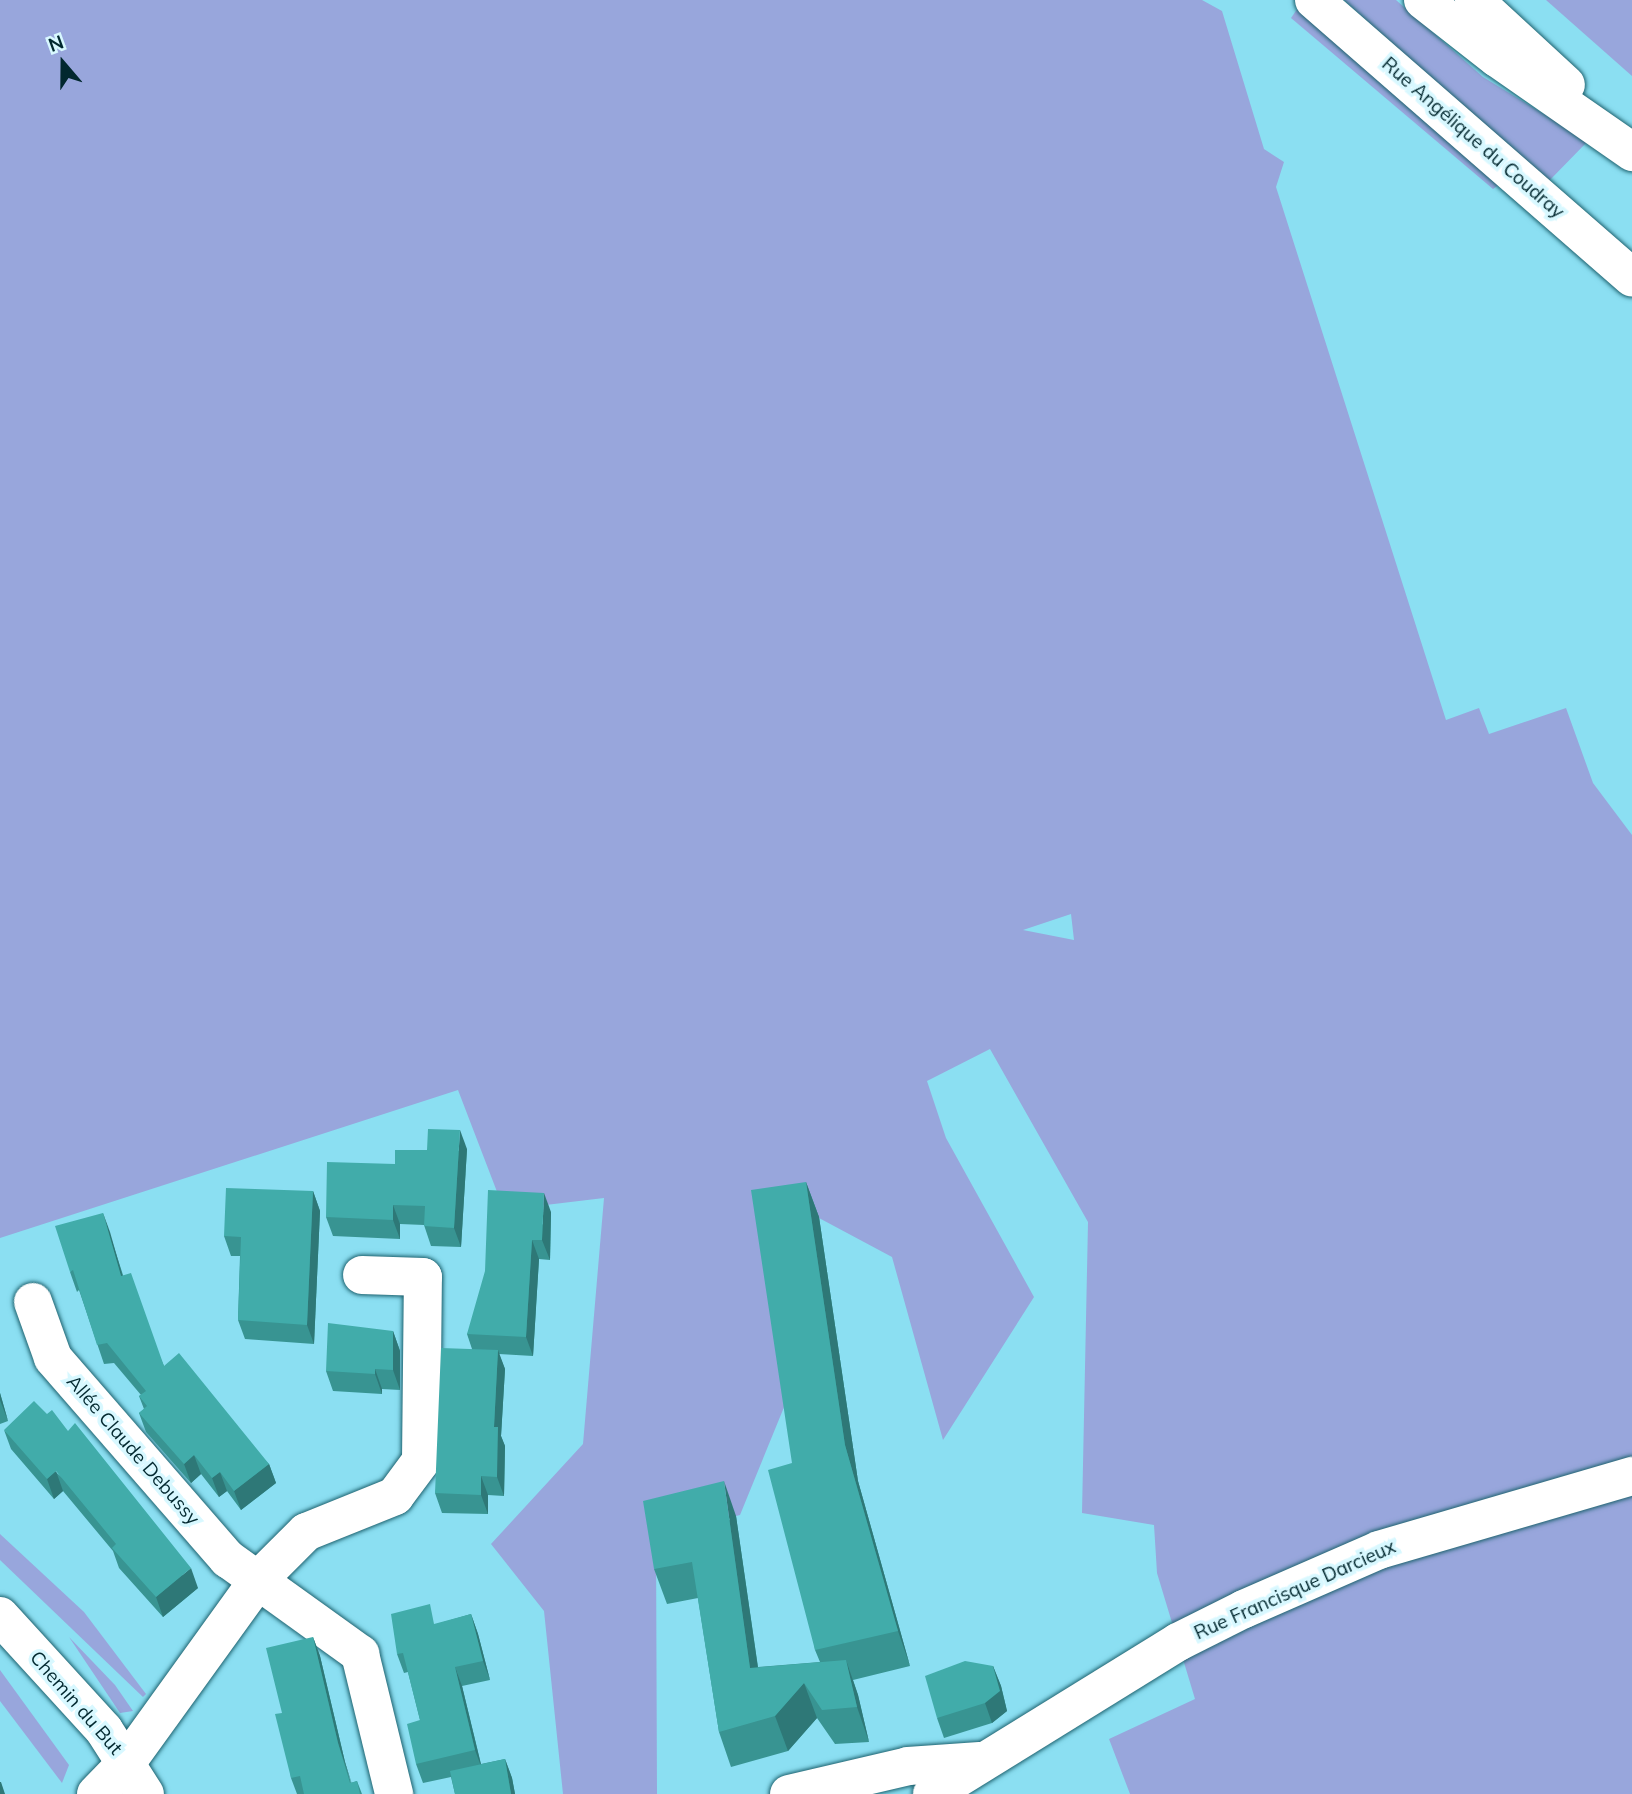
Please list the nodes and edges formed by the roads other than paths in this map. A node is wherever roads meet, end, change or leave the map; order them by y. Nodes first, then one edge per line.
1 (1314, 0) edge
2 (1423, 0) edge
3 (1474, 0) edge
4 (1632, 152) edge
5 (1632, 277) edge
6 (362, 1275) dead end
7 (33, 1302) dead end
8 (1632, 1476) edge
9 (259, 1579) junction
10 (0, 1616) edge
11 (982, 1761) junction
12 (136, 1778) edge
13 (915, 1780) edge
14 (96, 1794) edge
15 (394, 1794) edge
16 (789, 1794) edge
17 (932, 1794) edge

1 - 5 street, Rue Angélique du Coudray
2 - 4 street
3 - 4 street
6 - 9 street
7 - 9 street, Allée Claude Debussy
8 - 11 street, Rue Francisque Darcieux
9 - 12 street
9 - 15 street, Allée Claude Debussy
10 - 12 street, Chemin du But
11 - 13 street, Rue Francisque Darcieux
11 - 17 street, Rue Francisque Darcieux
12 - 14 street
13 - 16 street, Rue Francisque Darcieux

